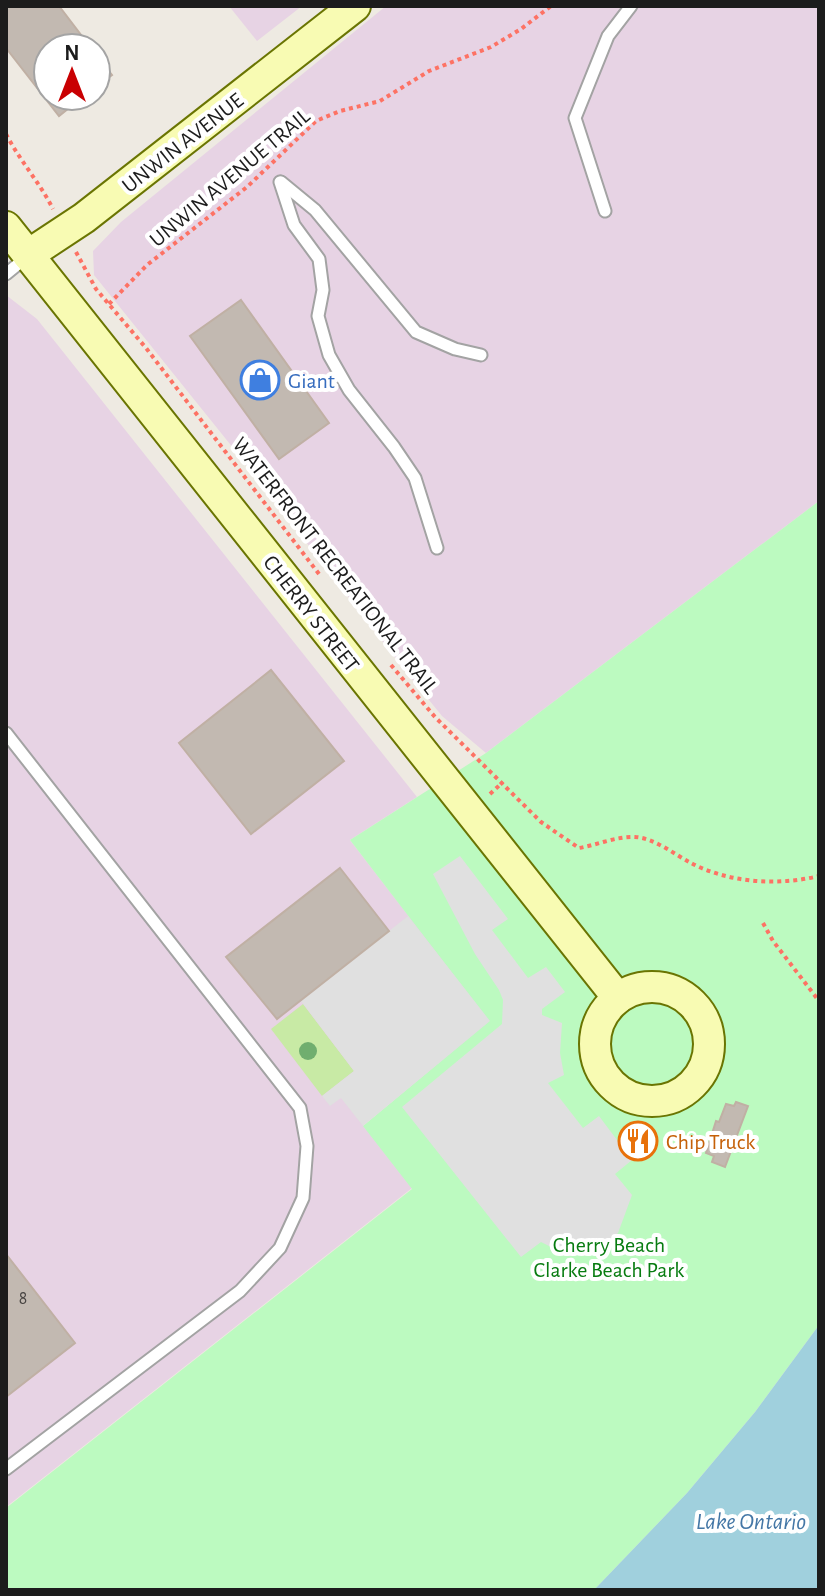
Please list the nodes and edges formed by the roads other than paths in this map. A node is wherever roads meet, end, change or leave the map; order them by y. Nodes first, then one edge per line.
1 (355, 6) edge
2 (631, 6) edge
3 (605, 211) dead end
4 (6, 227) edge
5 (17, 264) edge
6 (481, 355) dead end
7 (437, 548) dead end
8 (6, 733) edge
9 (618, 998) dead end
10 (6, 1469) edge

1 - 5 street, UNWIN AVENUE
2 - 3 lane
4 - 5 street, CHERRY STREET
5 - 9 street, CHERRY STREET
6 - 7 lane
8 - 10 lane

